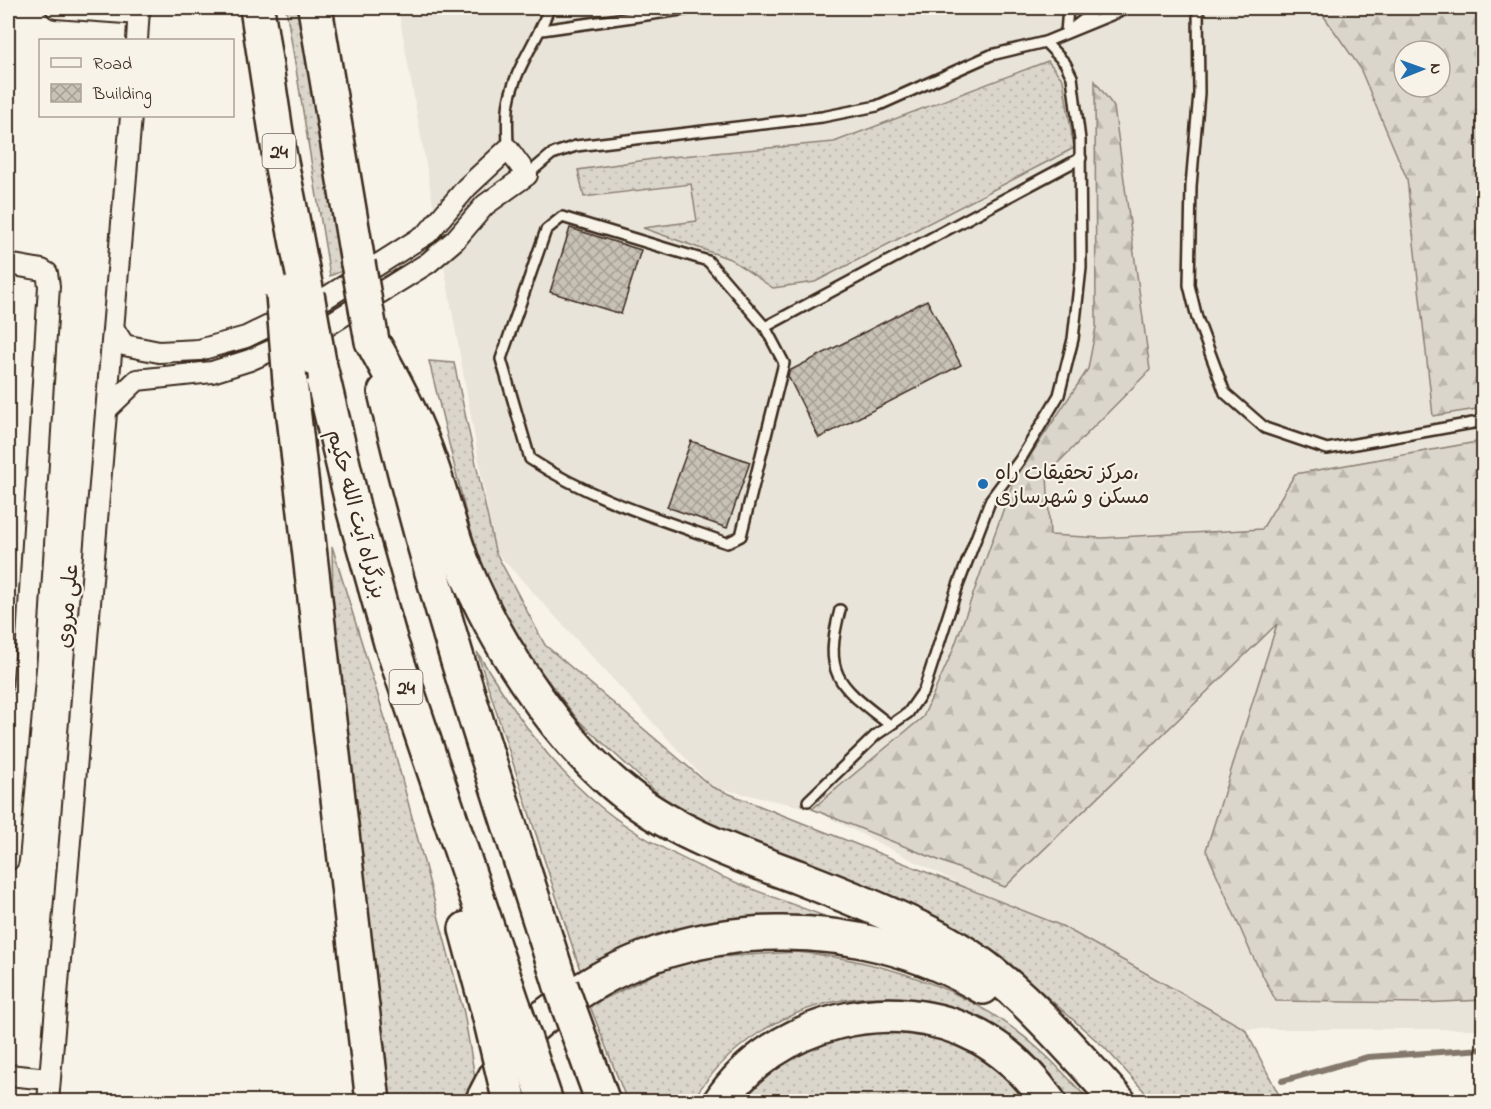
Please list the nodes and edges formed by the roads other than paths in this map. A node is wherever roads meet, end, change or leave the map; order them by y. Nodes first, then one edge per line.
1 (56, 8) edge
2 (257, 8) edge
3 (315, 8) edge
4 (549, 8) edge
5 (695, 8) edge
6 (1068, 8) edge
7 (1099, 8) edge
8 (1128, 8) edge
9 (1198, 8) edge
10 (139, 11) edge
11 (542, 30) junction
12 (1066, 33) junction
13 (137, 39) edge
14 (1045, 42) junction
15 (131, 117) edge
16 (508, 149) junction
17 (1081, 158) junction
18 (527, 175) junction
19 (467, 187) junction
20 (485, 205) junction
21 (8, 264) edge
22 (295, 294) junction
23 (765, 327) junction
24 (115, 332) junction
25 (372, 341) junction
26 (108, 408) junction
27 (1484, 420) edge
28 (840, 610) dead end
29 (17, 656) edge
30 (890, 725) junction
31 (808, 801) dead end
32 (8, 860) edge
33 (502, 1012) junction
34 (1049, 1027) junction
35 (8, 1075) edge
36 (49, 1079) junction
37 (48, 1101) edge
38 (373, 1101) edge
39 (482, 1101) edge
40 (510, 1101) edge
41 (546, 1101) edge
42 (603, 1101) edge
43 (720, 1101) edge
44 (1049, 1101) edge
45 (1119, 1101) edge

1 - 10 street
2 - 22 highway, بزرگراه آیت الله حکیم / 24
3 - 25 highway, bridge
4 - 11 lane
5 - 11 lane
6 - 12 lane
7 - 12 lane
8 - 12 lane
9 - 27 lane
10 - 13 street
11 - 16 lane
12 - 14 lane
14 - 17 lane
14 - 18 lane
15 - 24 street, علی مروی
16 - 18 street
16 - 19 street
17 - 23 lane
17 - 30 lane
18 - 20 street
19 - 20 street
19 - 24 street
20 - 26 street
21 - 29 street
22 - 33 highway, بزرگراه آیت الله حکیم / 24, bridge
22 - 38 highway, bridge
23 - 23 lane
24 - 26 street, علی مروی
25 - 34 highway
25 - 42 highway, bridge
26 - 36 street, علی مروی
28 - 30 lane
29 - 32 street
30 - 31 lane
33 - 40 highway, bridge
33 - 41 highway, bridge
34 - 39 highway
34 - 45 highway
35 - 36 street
36 - 37 street, علی مروی
43 - 44 highway

